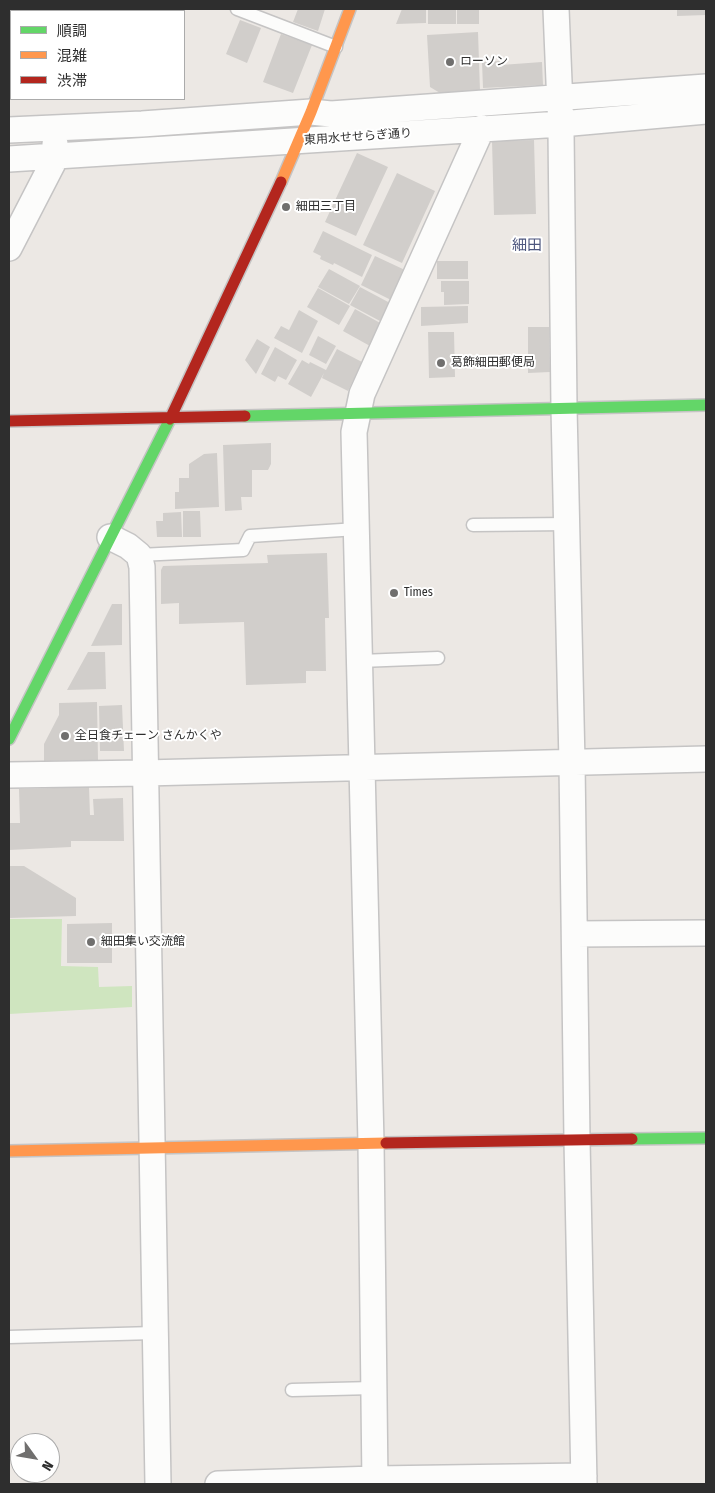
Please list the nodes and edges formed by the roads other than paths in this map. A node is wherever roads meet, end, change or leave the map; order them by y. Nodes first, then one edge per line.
1 (237, 9) edge
2 (350, 9) edge
3 (556, 9) edge
4 (336, 47) junction
5 (706, 87) edge
6 (559, 98) junction
7 (706, 111) edge
8 (311, 112) junction
9 (561, 124) junction
10 (482, 128) junction
11 (55, 129) junction
12 (9, 130) edge
13 (299, 141) junction
14 (56, 157) junction
15 (9, 159) edge
16 (9, 248) edge
17 (706, 405) edge
18 (564, 408) junction
19 (357, 414) junction
20 (170, 417) junction
21 (9, 421) edge
22 (567, 524) junction
23 (472, 525) dead end
24 (357, 530) junction
25 (110, 537) junction
26 (138, 555) junction
27 (438, 658) dead end
28 (360, 661) junction
29 (9, 739) edge
30 (706, 759) edge
31 (572, 763) junction
32 (362, 768) junction
33 (146, 773) junction
34 (9, 775) edge
35 (706, 933) edge
36 (575, 934) junction
37 (706, 1138) edge
38 (577, 1140) junction
39 (371, 1143) junction
40 (152, 1149) junction
41 (9, 1151) edge
42 (154, 1333) junction
43 (9, 1337) edge
44 (373, 1388) junction
45 (292, 1390) dead end
46 (584, 1480) edge
47 (375, 1482) edge
48 (158, 1484) edge
49 (218, 1484) edge

1 - 4 lane
2 - 4 street
3 - 6 street
4 - 8 street
5 - 6 street
6 - 8 street
6 - 9 street
7 - 9 street, 東用水せせらぎ通り
8 - 11 street
8 - 13 street
9 - 10 street, 東用水せせらぎ通り
9 - 18 street
10 - 13 street, 東用水せせらぎ通り
10 - 19 street
11 - 12 street
11 - 14 street
13 - 14 street, 東用水せせらぎ通り
13 - 20 street
14 - 15 street, 東用水せせらぎ通り
14 - 16 street
17 - 18 street
18 - 19 street
18 - 22 street
19 - 20 street
19 - 24 street
20 - 21 street
20 - 25 street
22 - 23 lane
22 - 31 street
24 - 26 lane
24 - 28 street
25 - 26 street
25 - 29 street
26 - 33 street
27 - 28 lane
28 - 32 street
30 - 31 street
31 - 32 street
31 - 36 street
32 - 33 street
32 - 39 street
33 - 34 street
33 - 40 street
35 - 36 street
36 - 38 street
37 - 38 street
38 - 39 street
38 - 46 street
39 - 40 street
39 - 44 street
40 - 41 street
40 - 42 street
42 - 43 lane
42 - 48 street
44 - 45 lane
44 - 47 street
46 - 47 street
47 - 49 street

